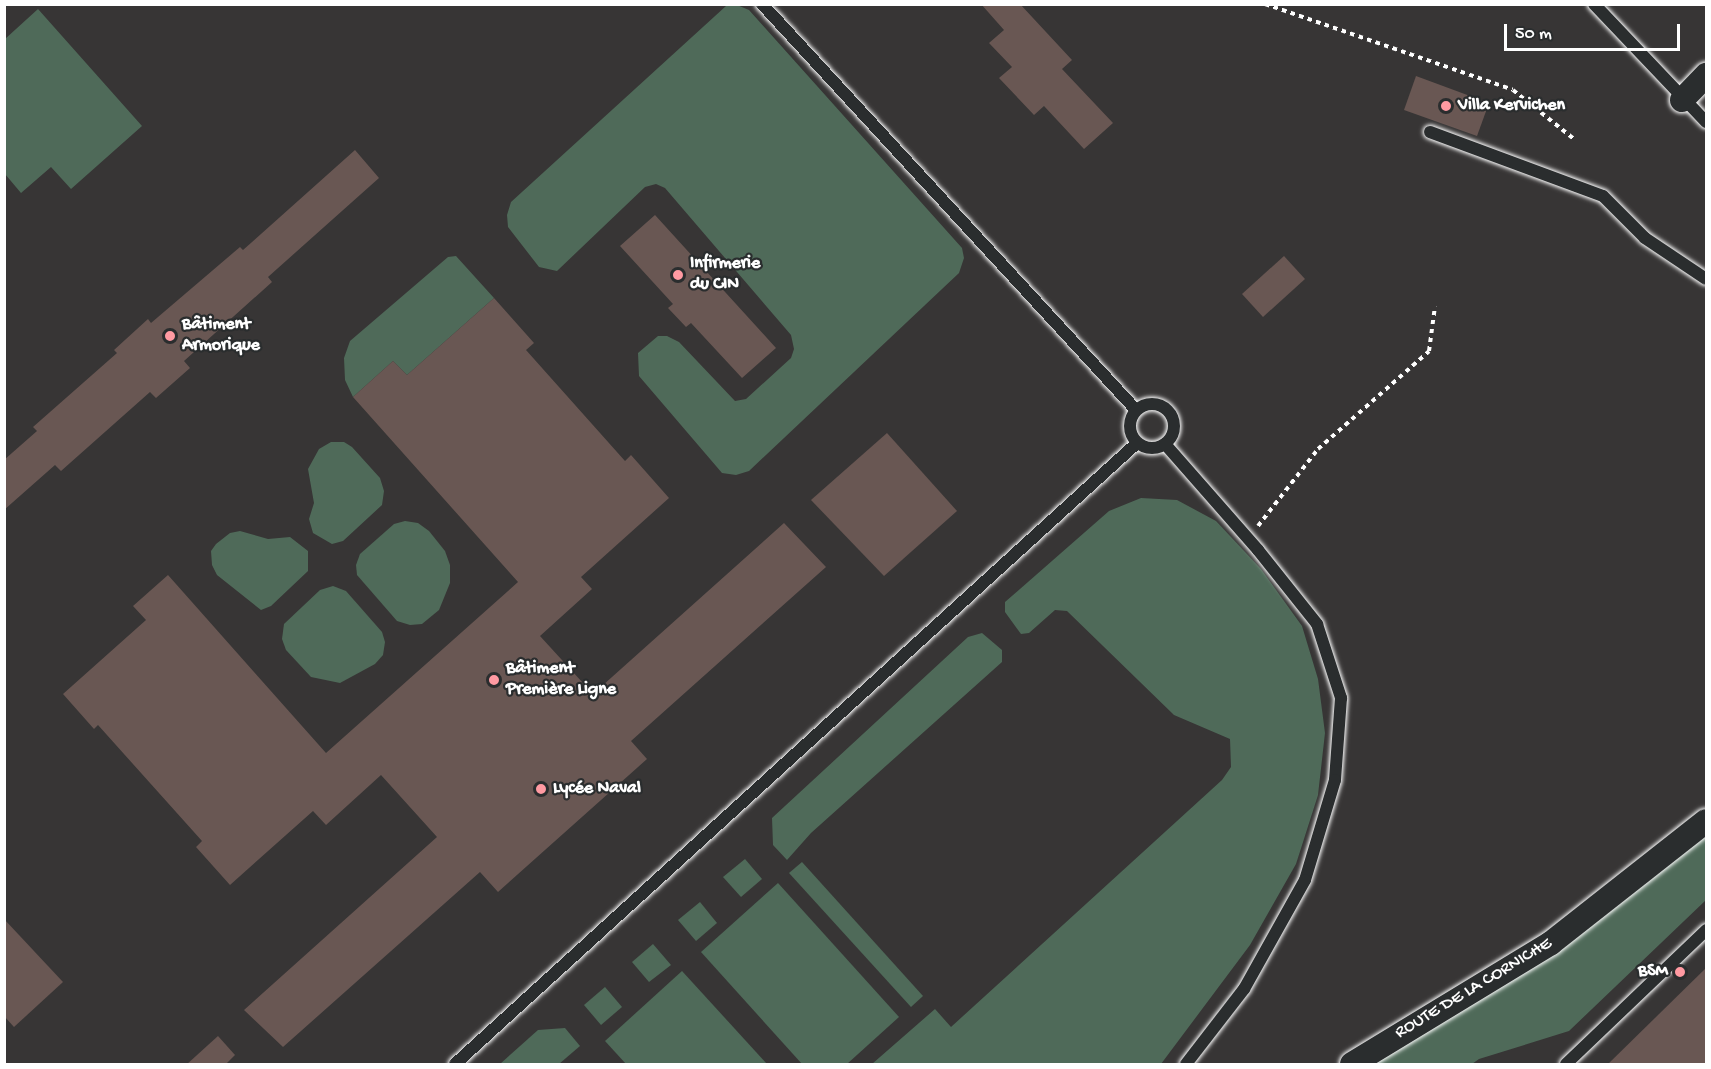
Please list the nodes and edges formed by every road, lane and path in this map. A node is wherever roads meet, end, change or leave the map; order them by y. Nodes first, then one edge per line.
1 (762, 4) edge
2 (1265, 4) edge
3 (1594, 4) edge
4 (1707, 75) edge
5 (1682, 100) junction
6 (1707, 122) edge
7 (1430, 132) dead end
8 (1574, 139) dead end
9 (1707, 279) edge
10 (1435, 306) dead end
11 (1136, 410) junction
12 (1137, 443) junction
13 (1165, 444) junction
14 (1248, 538) junction
15 (1707, 821) edge
16 (1706, 932) edge
17 (455, 1065) edge
18 (1186, 1065) edge
19 (1352, 1065) edge
20 (1566, 1065) edge

1 - 11 lane
2 - 8 path
3 - 5 lane
4 - 5 street
5 - 6 lane
7 - 9 lane
10 - 14 path
11 - 12 lane
11 - 13 lane
12 - 13 lane
12 - 17 lane
13 - 14 lane
14 - 18 lane
15 - 19 street, ROUTE DE LA CORNICHE
16 - 20 lane

